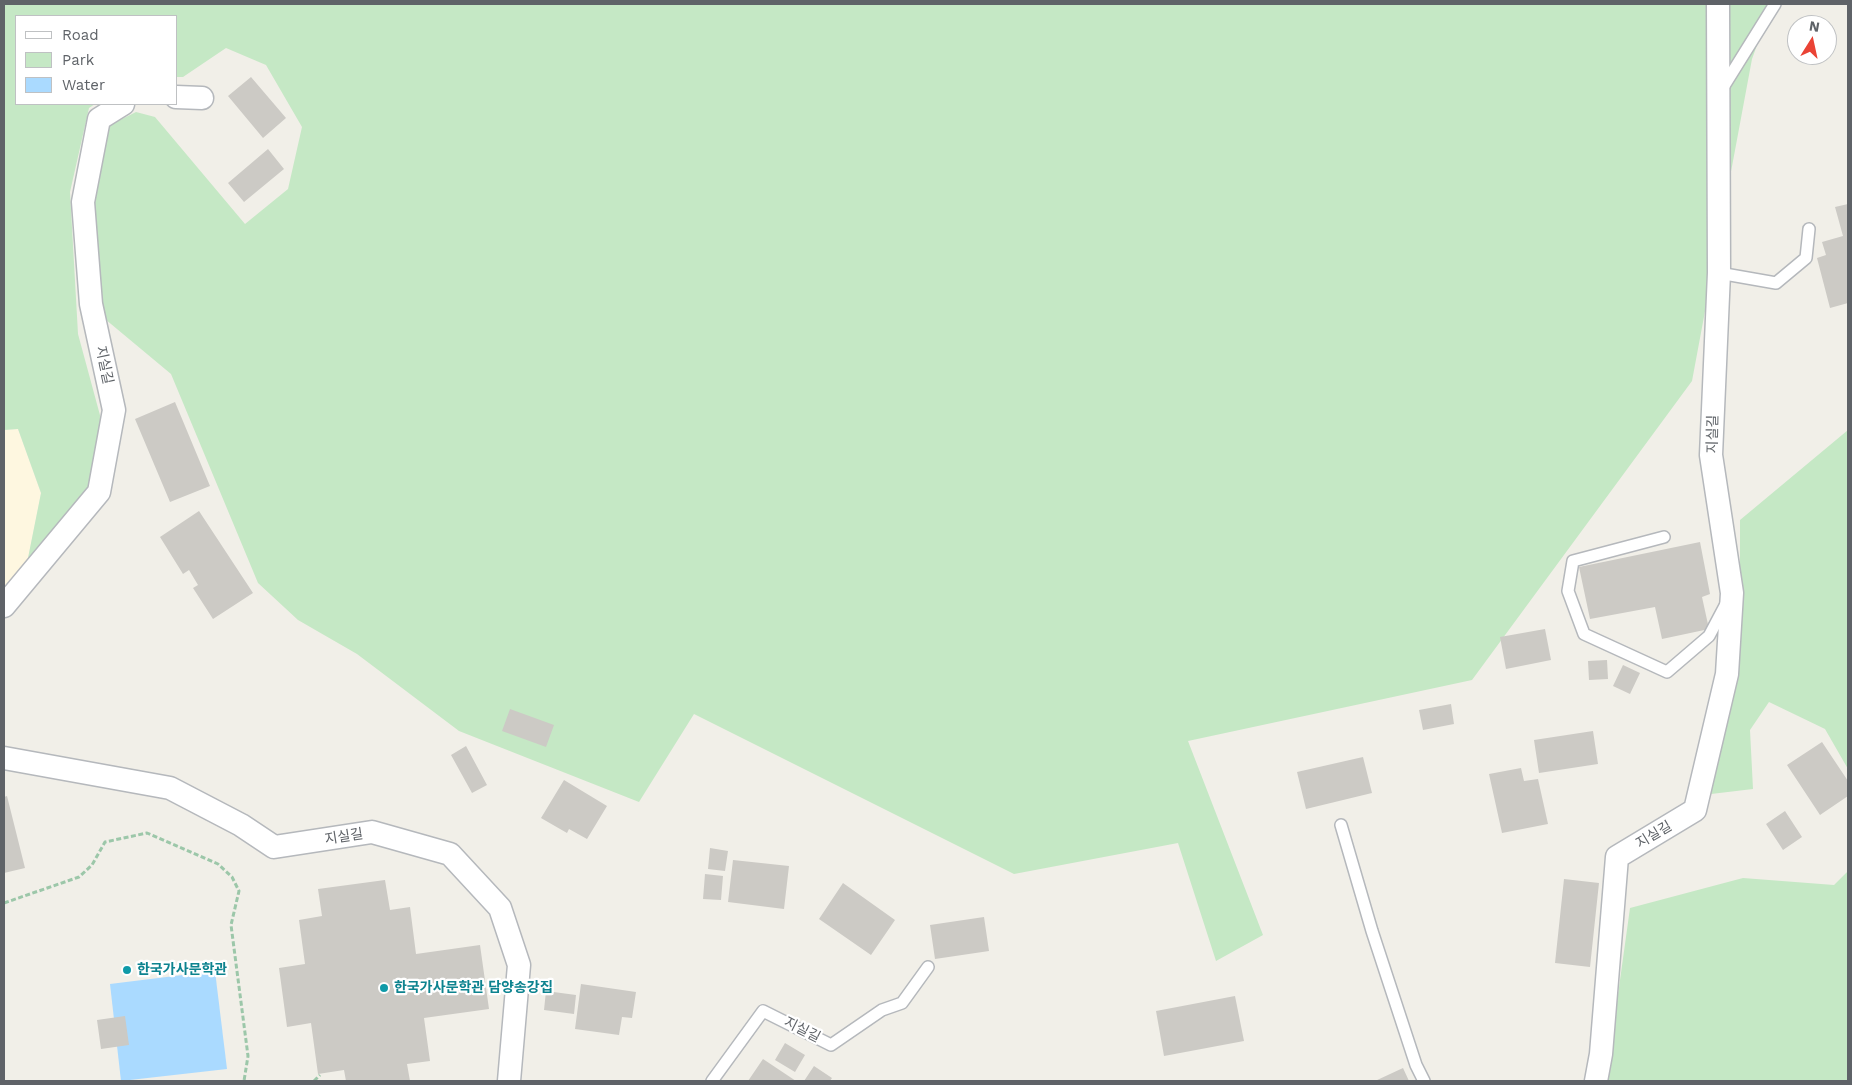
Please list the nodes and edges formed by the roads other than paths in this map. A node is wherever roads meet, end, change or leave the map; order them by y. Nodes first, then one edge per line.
1 (1718, 4) edge
2 (1775, 4) edge
3 (1719, 95) junction
4 (178, 97) edge
5 (202, 98) dead end
6 (121, 105) edge
7 (1809, 229) dead end
8 (1719, 273) junction
9 (1664, 537) dead end
10 (1732, 594) junction
11 (4, 606) edge
12 (4, 758) edge
13 (1342, 825) dead end
14 (928, 967) dead end
15 (509, 1081) edge
16 (712, 1081) edge
17 (1424, 1081) edge
18 (1596, 1081) edge

1 - 3 street, 지실길
2 - 3 lane
3 - 8 street, 지실길
4 - 5 street
6 - 11 street, 지실길
7 - 8 lane
8 - 10 street, 지실길
9 - 10 lane
10 - 18 street, 지실길
12 - 15 street, 지실길
13 - 17 lane
14 - 16 lane, 지실길

